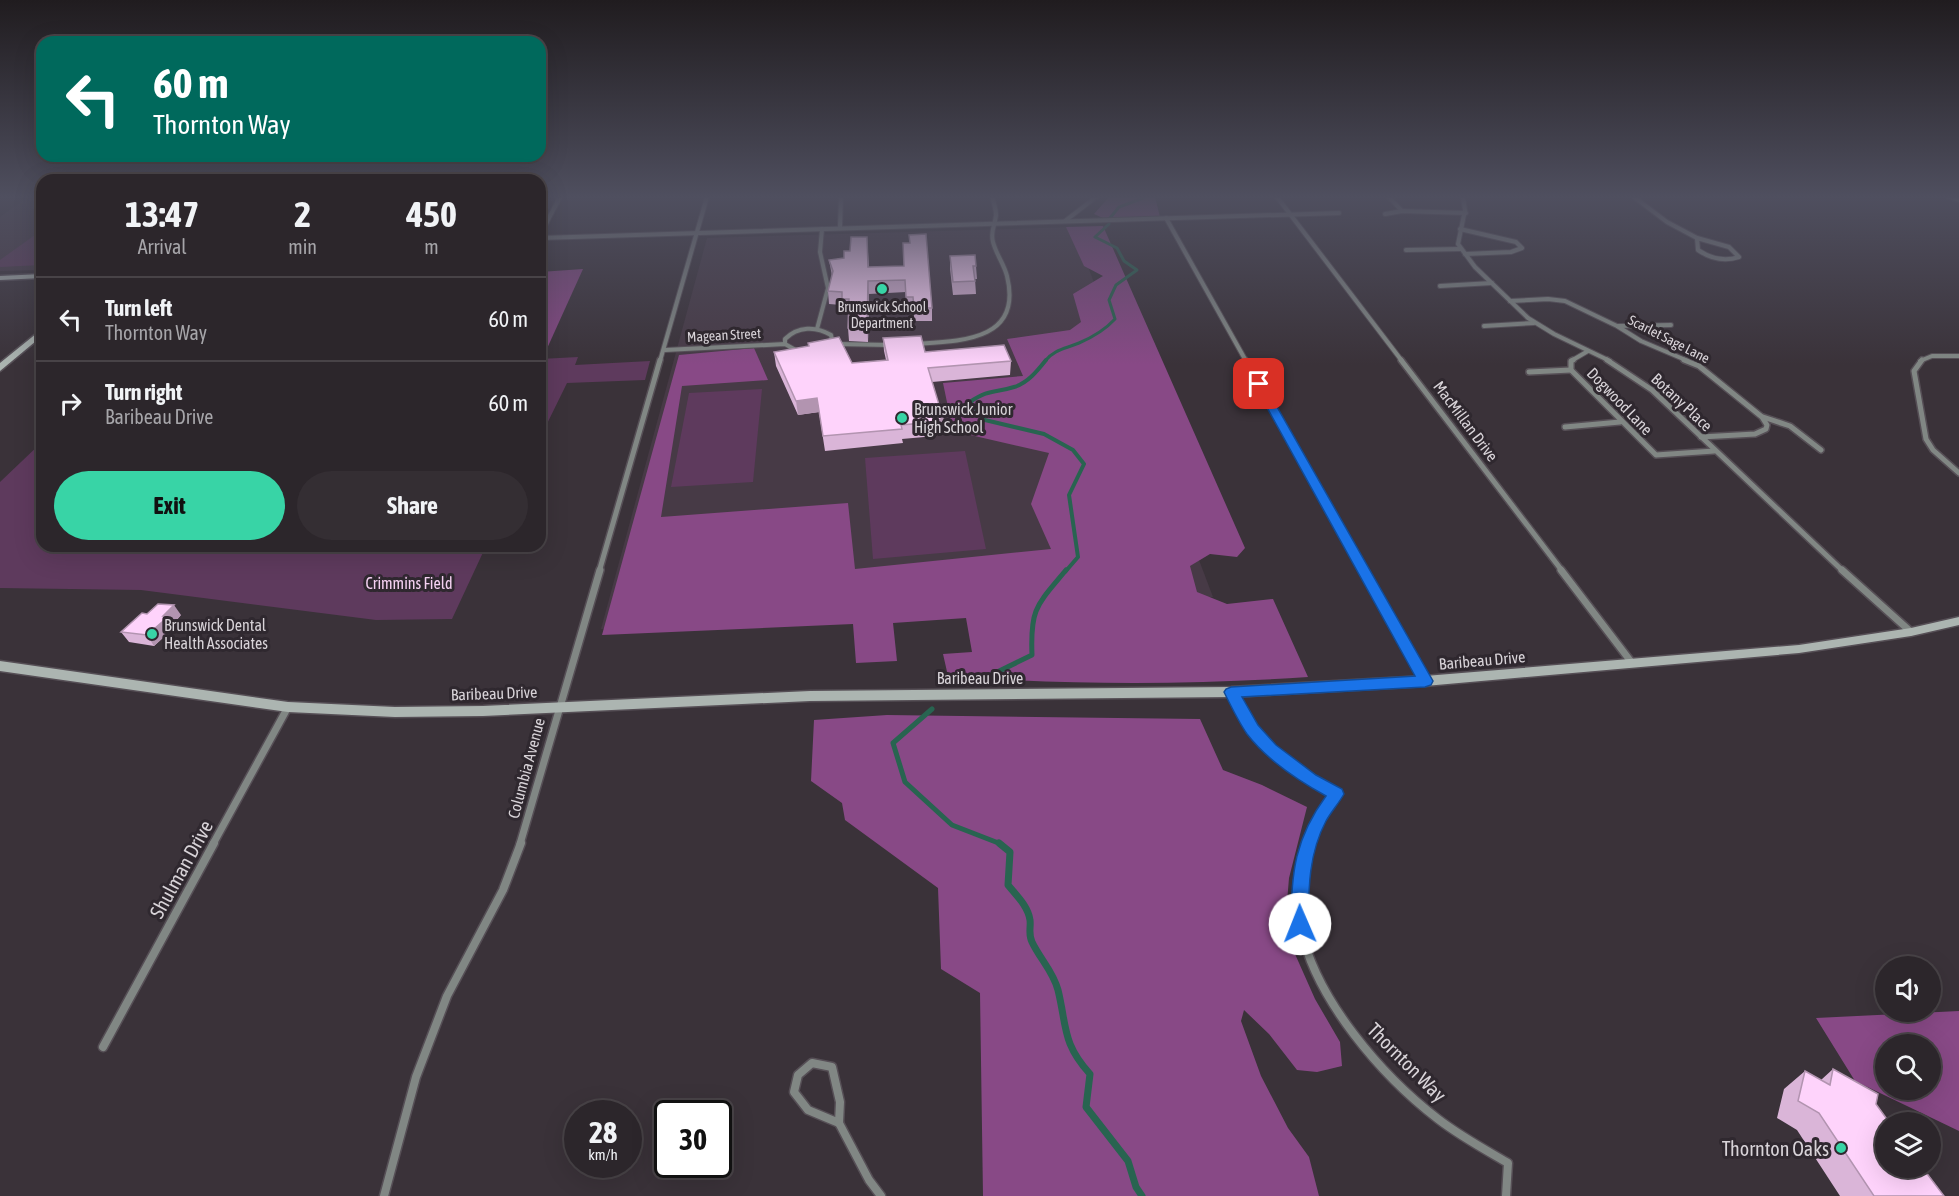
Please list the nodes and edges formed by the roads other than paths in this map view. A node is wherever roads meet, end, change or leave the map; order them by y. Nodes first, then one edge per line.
1 (691, 253) edge
2 (820, 253) edge
3 (998, 253) edge
4 (1185, 253) edge
5 (1320, 253) edge
6 (1492, 253) edge
7 (1703, 253) edge
8 (1737, 253) edge
9 (1465, 254) joint
10 (36, 276) edge
11 (0, 278) edge
12 (1492, 283) junction
13 (1440, 286) dead end
14 (1510, 301) junction
15 (1534, 323) junction
16 (1671, 325) dead end
17 (1617, 326) junction
18 (1484, 327) dead end
19 (817, 329) junction
20 (36, 337) edge
21 (785, 344) junction
22 (830, 344) junction
23 (909, 344) edge
24 (899, 345) edge
25 (823, 349) edge
26 (664, 350) junction
27 (1588, 351) junction
28 (806, 352) edge
29 (1959, 356) edge
30 (0, 368) edge
31 (1571, 370) junction
32 (1529, 372) dead end
33 (1762, 417) junction
34 (1620, 422) junction
35 (1565, 427) dead end
36 (1701, 437) junction
37 (1821, 450) dead end
38 (1714, 451) junction
39 (1959, 473) edge
40 (1959, 621) edge
41 (1911, 632) junction
42 (1632, 663) junction
43 (0, 666) edge
44 (1425, 681) junction
45 (1231, 692) junction
46 (288, 707) junction
47 (558, 708) junction
48 (103, 1047) dead end
49 (839, 1124) junction
50 (384, 1196) edge
51 (881, 1196) edge
52 (1506, 1196) edge

1 - 26 street, Columbia Avenue
2 - 19 street
3 - 23 street
4 - 44 street
5 - 42 street, MacMillan Drive
6 - 9 street
7 - 8 street
9 - 12 street, Botany Place
10 - 11 street
12 - 13 street
12 - 14 street, Botany Place
14 - 15 street, Botany Place
14 - 17 street, Scarlet Sage Lane
15 - 18 street
15 - 27 street, Botany Place
16 - 17 street
17 - 33 street, Scarlet Sage Lane
19 - 21 street, Magean Street
19 - 22 street
20 - 30 street
21 - 26 street, Magean Street
21 - 28 street, Magean Street
22 - 24 street
22 - 25 street
26 - 47 street, Columbia Avenue
27 - 31 street, Dogwood Lane
27 - 36 street, Botany Place
29 - 39 street
31 - 32 street
31 - 34 street, Dogwood Lane
33 - 36 street
33 - 37 street
34 - 35 street
34 - 38 street, Dogwood Lane
36 - 38 street, Botany Place
38 - 41 street, Botany Place
40 - 41 street, Baribeau Drive
41 - 42 street, Baribeau Drive
42 - 44 street, Baribeau Drive
43 - 46 street, Baribeau Drive
44 - 45 street, Baribeau Drive
45 - 47 street, Baribeau Drive
45 - 52 street, Thornton Way
46 - 47 street, Baribeau Drive
46 - 48 street, Shulman Drive
47 - 50 street, Columbia Avenue
49 - 49 street
49 - 51 street

